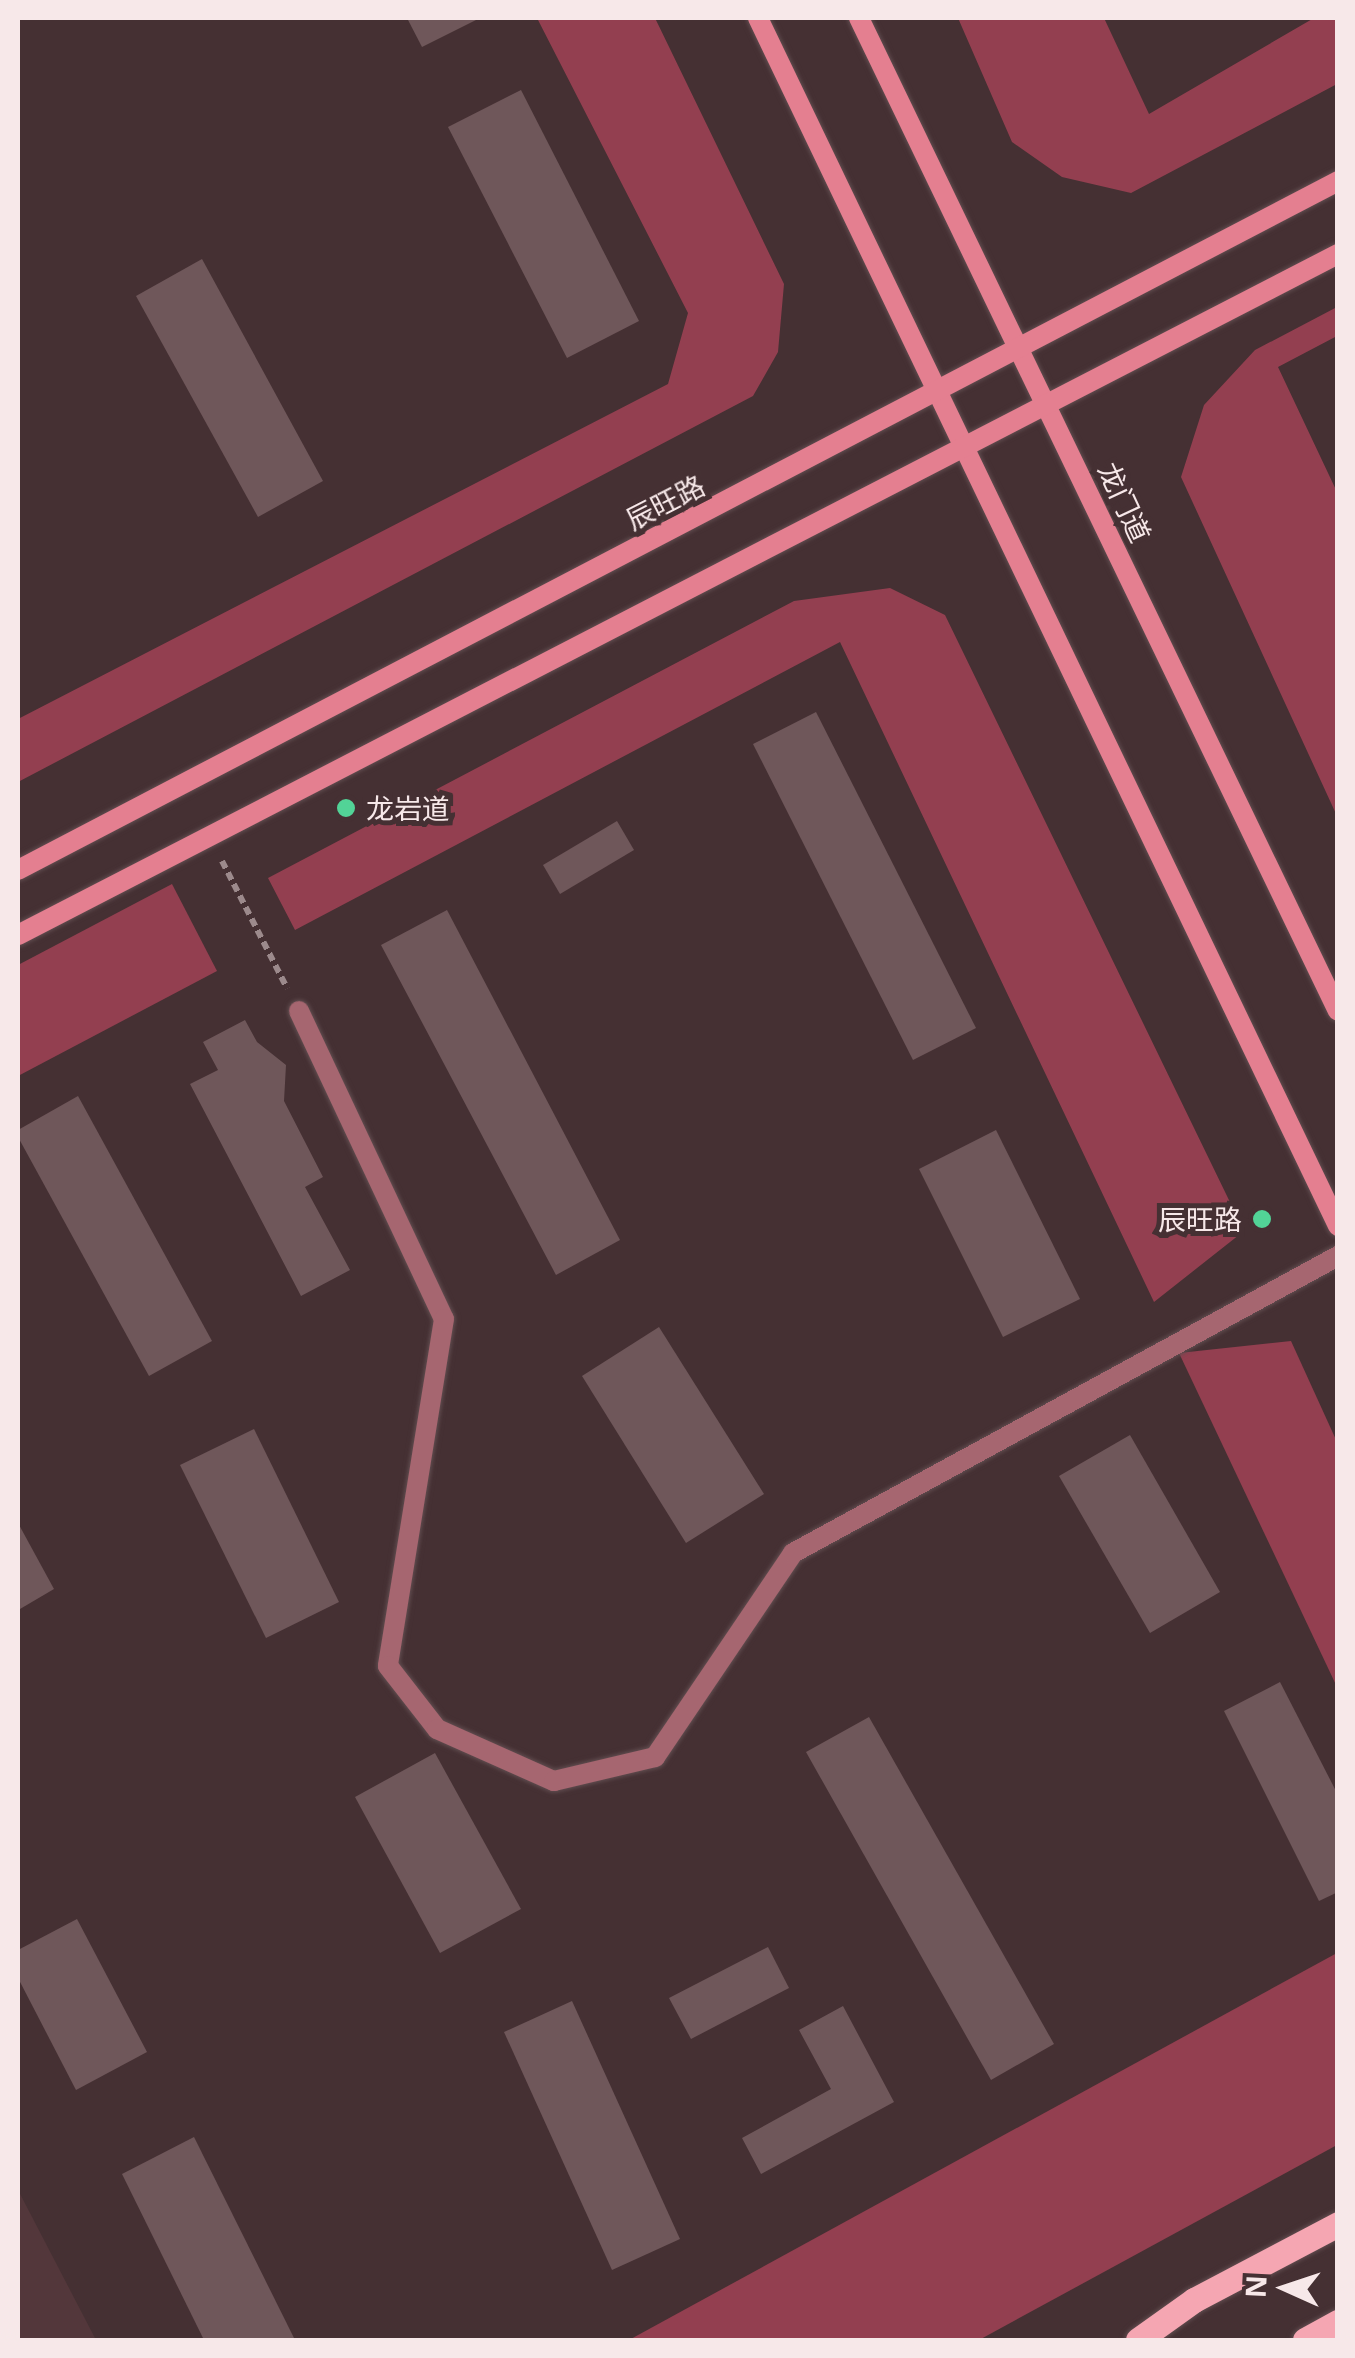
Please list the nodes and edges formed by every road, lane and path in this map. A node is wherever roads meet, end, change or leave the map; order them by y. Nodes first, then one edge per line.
1 (758, 18) edge
2 (859, 18) edge
3 (1338, 181) edge
4 (865, 236) dead end
5 (1338, 254) edge
6 (1022, 349) junction
7 (940, 390) junction
8 (1050, 408) junction
9 (969, 449) junction
10 (1025, 560) dead end
11 (208, 833) junction
12 (18, 870) edge
13 (18, 935) edge
14 (299, 1011) joint
15 (1338, 1011) edge
16 (1338, 1226) edge
17 (1338, 1256) edge
18 (1338, 2224) edge
19 (1338, 2322) edge
20 (1138, 2340) edge
21 (1305, 2340) edge

1 - 7 street
2 - 6 street, 龙门道
3 - 6 street, 辰旺路
4 - 7 street
5 - 8 street
6 - 7 street, 辰旺路
6 - 8 street, 龙门道
7 - 9 street
7 - 12 street, 辰旺路
8 - 9 street
8 - 15 street, 龙门道
9 - 10 street
9 - 11 street
9 - 16 street
11 - 13 street
11 - 14 path
14 - 17 lane
18 - 20 main road
19 - 21 main road

